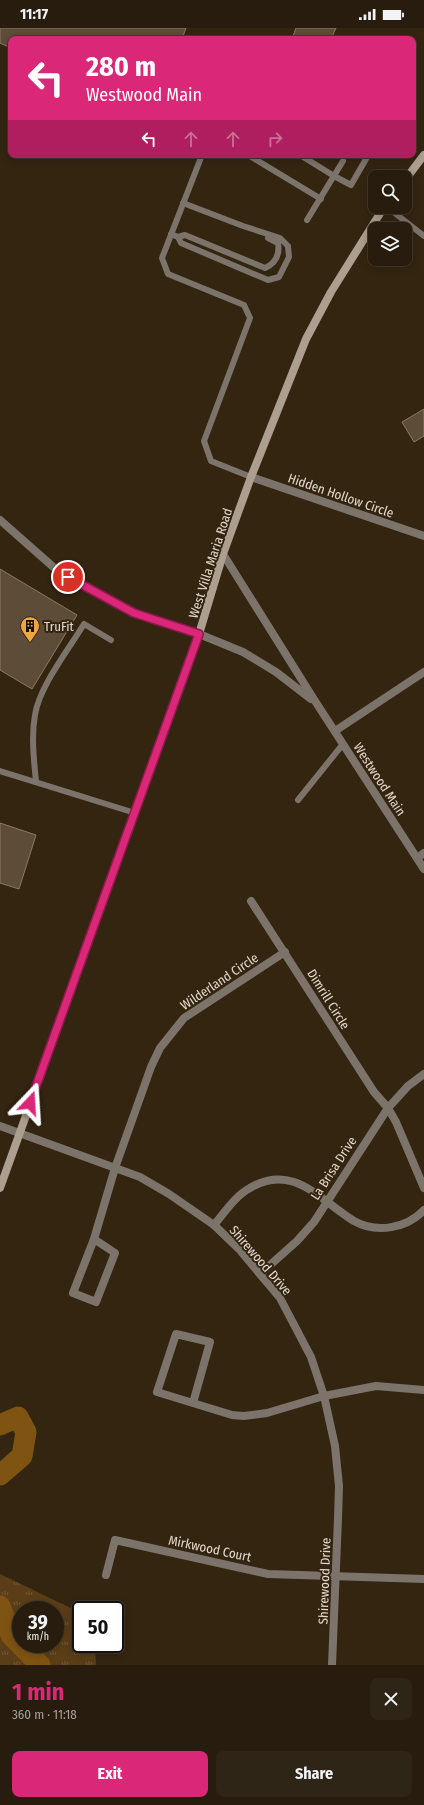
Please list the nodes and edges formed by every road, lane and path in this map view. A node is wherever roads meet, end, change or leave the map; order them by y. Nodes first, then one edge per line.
1 (424, 155) edge
2 (201, 158) edge
3 (253, 158) edge
4 (305, 158) edge
5 (366, 158) edge
6 (343, 161) dead end
7 (412, 171) edge
8 (334, 176) junction
9 (321, 199) junction
10 (183, 203) junction
11 (380, 214) edge
12 (394, 214) edge
13 (307, 220) dead end
14 (244, 226) junction
15 (171, 234) junction
16 (424, 236) edge
17 (178, 237) junction
18 (251, 477) junction
19 (0, 520) edge
20 (424, 536) edge
21 (223, 554) junction
22 (199, 634) junction
23 (111, 640) dead end
24 (424, 672) edge
25 (315, 702) junction
26 (335, 731) junction
27 (343, 744) junction
28 (0, 771) edge
29 (36, 782) junction
30 (298, 800) dead end
31 (135, 813) junction
32 (424, 853) edge
33 (417, 858) junction
34 (424, 869) edge
35 (251, 900) dead end
36 (285, 952) junction
37 (424, 1074) edge
38 (388, 1108) junction
39 (0, 1126) edge
40 (19, 1133) junction
41 (115, 1168) junction
42 (0, 1188) edge
43 (424, 1188) edge
44 (327, 1200) junction
45 (424, 1210) edge
46 (214, 1225) junction
47 (94, 1239) junction
48 (260, 1274) junction
49 (424, 1390) edge
50 (324, 1396) junction
51 (193, 1403) junction
52 (106, 1575) dead end
53 (336, 1575) junction
54 (424, 1580) edge
55 (332, 1665) edge

1 - 7 main road
2 - 10 lane
3 - 9 lane
4 - 8 lane
5 - 8 lane
6 - 8 lane
8 - 9 lane
9 - 13 lane
10 - 14 lane
10 - 15 lane
11 - 18 main road, West Villa Maria Road
12 - 16 lane
14 - 17 lane
14 - 17 lane
15 - 17 lane
15 - 18 lane
18 - 20 street, Hidden Hollow Circle
18 - 21 main road, West Villa Maria Road
19 - 22 street, Westwood Main
21 - 22 main road, West Villa Maria Road
21 - 25 street, Westwood Main
22 - 25 street, Westwood Main
22 - 31 main road, West Villa Maria Road
23 - 29 lane
24 - 26 street
25 - 26 street, Westwood Main
26 - 27 street, Westwood Main
27 - 30 lane
27 - 33 street, Westwood Main
28 - 29 lane
29 - 31 lane
31 - 40 main road, West Villa Maria Road
32 - 33 street
33 - 34 street, Westwood Main
35 - 36 street, Dimrill Circle
36 - 38 street, Dimrill Circle
36 - 41 street, Wilderland Circle
37 - 38 street, La Brisa Drive
38 - 43 street, Dimrill Circle
38 - 44 street, La Brisa Drive
39 - 40 street, Shirewood Drive
40 - 41 street, Shirewood Drive
40 - 42 main road, West Villa Maria Road
41 - 46 street, Shirewood Drive
41 - 47 street, Wilderland Circle
44 - 45 street
44 - 46 street
44 - 48 street, La Brisa Drive
46 - 48 street, Shirewood Drive
47 - 47 street, Wilderland Circle
48 - 50 street, Shirewood Drive
49 - 50 street
50 - 51 street
50 - 53 street, Shirewood Drive
51 - 51 street
52 - 53 street, Mirkwood Court
53 - 54 street
53 - 55 street, Shirewood Drive

